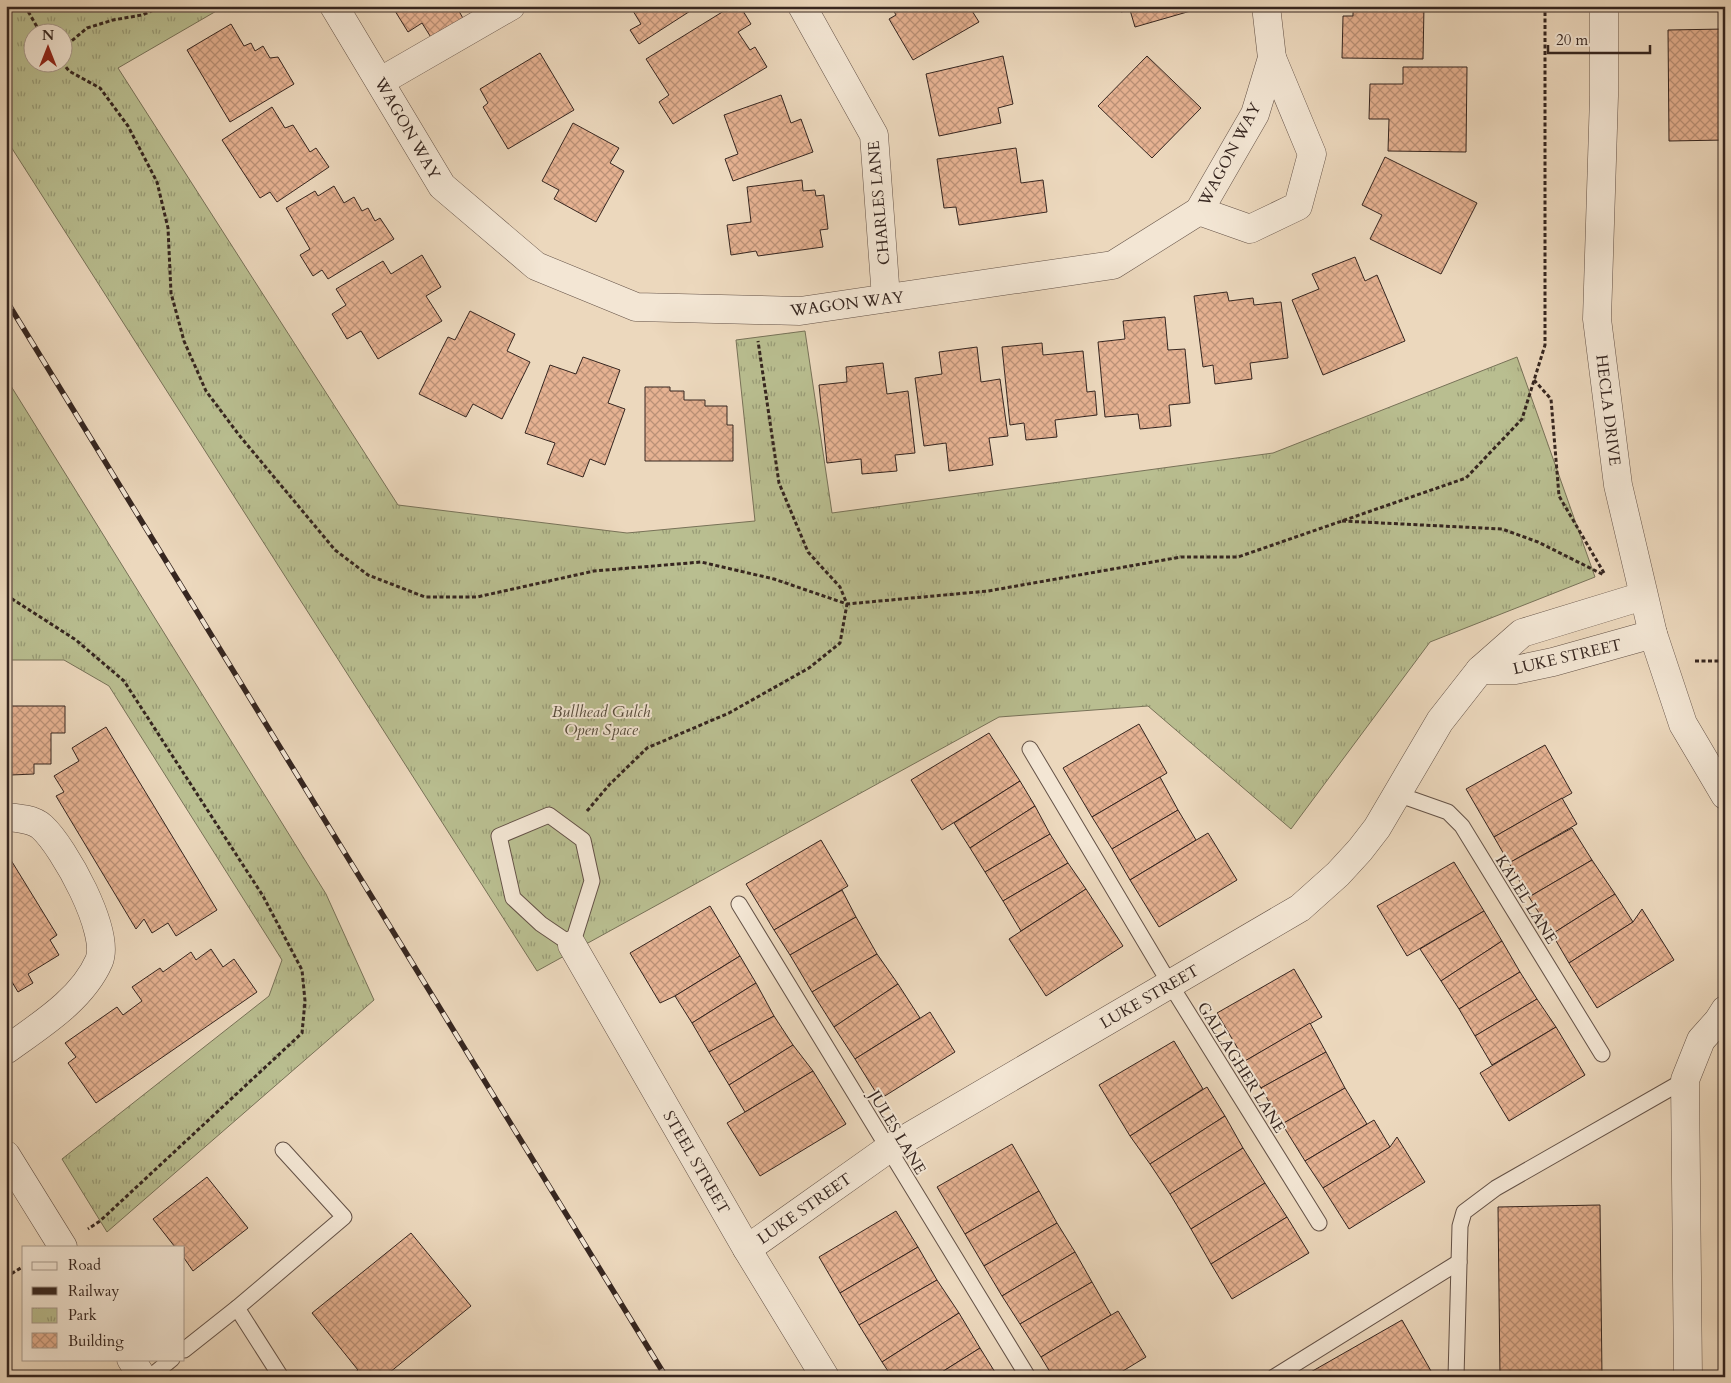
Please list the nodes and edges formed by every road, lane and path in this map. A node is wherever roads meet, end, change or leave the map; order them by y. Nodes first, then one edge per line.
1 (25, 6) edge
2 (163, 6) edge
3 (334, 6) edge
4 (511, 6) edge
5 (802, 6) edge
6 (1266, 6) edge
7 (1545, 6) edge
8 (1604, 6) edge
9 (34, 22) edge
10 (72, 41) edge
11 (1272, 58) junction
12 (71, 72) edge
13 (381, 81) junction
14 (1199, 211) junction
15 (886, 298) junction
16 (753, 310) junction
17 (1534, 380) junction
18 (1340, 521) junction
19 (6, 596) edge
20 (1643, 596) junction
21 (847, 604) junction
22 (1653, 634) junction
23 (1692, 661) dead end
24 (1725, 661) edge
25 (1480, 670) junction
26 (1030, 749) dead end
27 (1397, 794) junction
28 (1725, 795) edge
29 (6, 817) edge
30 (570, 830) junction
31 (739, 904) dead end
32 (572, 945) junction
33 (1170, 984) junction
34 (1723, 1017) edge
35 (6, 1050) edge
36 (1602, 1054) dead end
37 (1685, 1080) junction
38 (888, 1149) junction
39 (283, 1150) dead end
40 (6, 1155) edge
41 (1319, 1223) dead end
42 (63, 1246) edge
43 (747, 1249) junction
44 (1459, 1262) junction
45 (22, 1267) edge
46 (6, 1277) edge
47 (237, 1308) junction
48 (185, 1349) edge
49 (132, 1360) edge
50 (171, 1360) edge
51 (142, 1377) edge
52 (150, 1377) edge
53 (281, 1377) edge
54 (825, 1377) edge
55 (1028, 1377) edge
56 (1274, 1377) edge
57 (1456, 1377) edge
58 (1688, 1377) edge

1 - 9 path
2 - 10 path
3 - 13 street, WAGON WAY
4 - 13 street
5 - 15 street, CHARLES LANE
6 - 11 street, WAGON WAY
7 - 17 path
8 - 20 street, HECLA DRIVE
11 - 14 street, WAGON WAY
11 - 14 street
12 - 21 path
13 - 16 street, WAGON WAY
14 - 15 street, WAGON WAY
15 - 16 street, WAGON WAY
16 - 21 path
17 - 18 path
17 - 18 path
18 - 21 path
19 - 42 path
20 - 22 street, HECLA DRIVE
20 - 25 street, LUKE STREET
21 - 30 path
22 - 25 street, LUKE STREET
22 - 28 street, HECLA DRIVE
23 - 24 path
25 - 27 street, LUKE STREET
26 - 33 lane, GALLAGHER LANE
27 - 33 street, LUKE STREET
27 - 36 lane, KALEL LANE
29 - 35 street
30 - 32 lane
30 - 32 lane
31 - 38 lane, JULES LANE
32 - 43 street, STEEL STREET
33 - 38 street, LUKE STREET
33 - 41 lane, GALLAGHER LANE
34 - 37 street
37 - 44 lane
37 - 58 street
38 - 43 street, LUKE STREET
38 - 55 lane, JULES LANE
39 - 47 lane
40 - 42 street
43 - 54 street, STEEL STREET
44 - 56 lane
44 - 57 lane
45 - 46 path
47 - 48 lane
47 - 53 lane
49 - 51 street
50 - 52 lane

